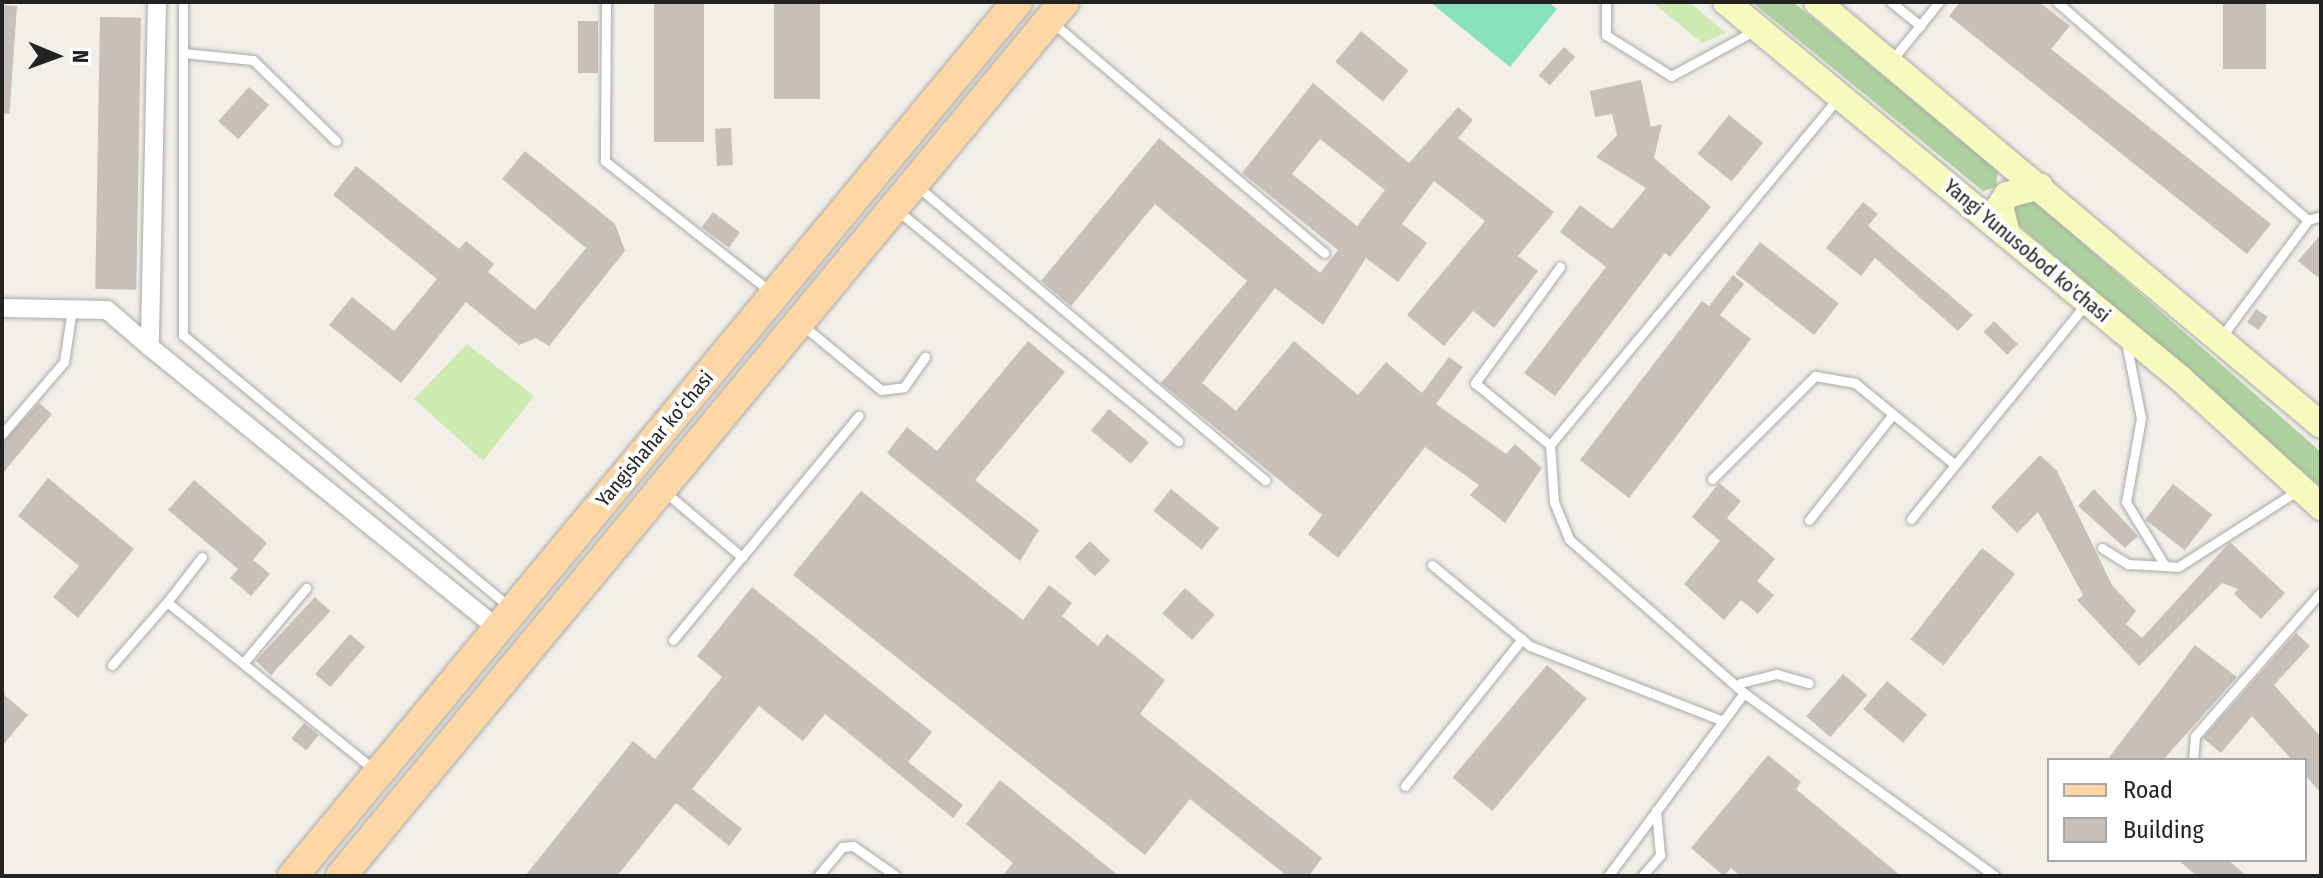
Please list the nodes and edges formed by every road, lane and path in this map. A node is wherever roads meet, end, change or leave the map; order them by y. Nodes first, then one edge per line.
1 (157, 2) edge
2 (183, 2) edge
3 (606, 2) edge
4 (1017, 2) edge
5 (1606, 2) edge
6 (1726, 2) edge
7 (1817, 2) edge
8 (1891, 2) edge
9 (1939, 2) edge
10 (2057, 2) edge
11 (1057, 11) edge
12 (1921, 26) junction
13 (1758, 28) junction
14 (183, 53) junction
15 (1890, 62) junction
16 (1840, 96) junction
17 (336, 141) dead end
18 (914, 184) junction
19 (2040, 186) junction
20 (894, 208) junction
21 (2321, 216) edge
22 (2308, 220) junction
23 (2007, 234) junction
24 (1324, 253) dead end
25 (803, 261) junction
26 (1560, 267) dead end
27 (831, 284) junction
28 (774, 295) junction
29 (2088, 301) junction
30 (2, 308) edge
31 (72, 309) junction
32 (799, 322) junction
33 (2124, 330) junction
34 (2222, 336) junction
35 (150, 347) junction
36 (925, 357) dead end
37 (1893, 414) junction
38 (858, 416) dead end
39 (2321, 425) edge
40 (2, 434) edge
41 (1178, 441) dead end
42 (1550, 445) junction
43 (1954, 464) junction
44 (1712, 479) dead end
45 (1265, 480) dead end
46 (2302, 488) junction
47 (661, 489) junction
48 (2321, 507) edge
49 (1911, 519) dead end
50 (1809, 520) dead end
51 (2102, 548) dead end
52 (202, 557) dead end
53 (742, 557) junction
54 (1432, 565) dead end
55 (2165, 566) junction
56 (306, 588) dead end
57 (2321, 592) edge
58 (167, 602) junction
59 (506, 620) junction
60 (1522, 639) junction
61 (673, 640) dead end
62 (527, 652) junction
63 (244, 662) junction
64 (112, 665) dead end
65 (1809, 683) dead end
66 (1742, 688) junction
67 (1721, 720) junction
68 (2193, 758) edge
69 (378, 773) junction
70 (1405, 786) dead end
71 (1656, 810) junction
72 (293, 876) edge
73 (341, 876) edge
74 (818, 876) edge
75 (896, 876) edge
76 (1608, 876) edge
77 (1642, 876) edge
78 (1995, 876) edge

1 - 35 street
2 - 14 lane
3 - 28 lane
4 - 25 main road, Yangishahar ko‘chasi
5 - 13 lane
6 - 13 main road, Yangi Yunusobod ko'chasi
7 - 15 main road
8 - 12 lane
9 - 12 lane
10 - 22 lane
11 - 18 main road, Yangishahar ko‘chasi
11 - 24 lane
12 - 15 lane
13 - 16 main road, Yangi Yunusobod ko'chasi
14 - 17 lane
14 - 59 lane
15 - 19 main road
16 - 23 main road, Yangi Yunusobod ko'chasi
16 - 42 lane
18 - 20 main road, Yangishahar ko‘chasi
18 - 45 lane
19 - 23 main road
19 - 34 main road
20 - 27 main road, Yangishahar ko‘chasi
20 - 41 lane
21 - 22 lane
22 - 34 lane
23 - 29 main road, Yangi Yunusobod ko'chasi
25 - 27 main road
25 - 28 main road, Yangishahar ko‘chasi
26 - 42 lane
27 - 32 main road, Yangishahar ko‘chasi
28 - 59 main road, Yangishahar ko‘chasi
29 - 33 main road, Yangi Yunusobod ko'chasi
29 - 43 lane
30 - 31 street
31 - 35 street
31 - 40 lane
32 - 36 lane
32 - 47 main road, Yangishahar ko‘chasi
33 - 46 main road, Yangi Yunusobod ko'chasi
33 - 55 lane
34 - 39 main road
35 - 59 street
37 - 43 lane
37 - 44 lane
37 - 50 lane
38 - 53 lane
42 - 66 lane
43 - 49 lane
46 - 48 main road, Yangi Yunusobod ko'chasi
46 - 55 lane
47 - 53 lane
47 - 62 main road, Yangishahar ko‘chasi
51 - 55 lane
52 - 58 lane
53 - 61 lane
54 - 60 lane
56 - 63 lane
57 - 68 lane
58 - 63 lane
58 - 64 lane
59 - 62 main road
59 - 69 main road, Yangishahar ko‘chasi
60 - 67 lane
60 - 70 lane
62 - 73 main road, Yangishahar ko‘chasi
63 - 69 lane
65 - 66 lane
66 - 67 lane
66 - 78 lane
67 - 71 lane
69 - 72 main road, Yangishahar ko‘chasi
71 - 76 lane
71 - 77 lane
74 - 75 lane

